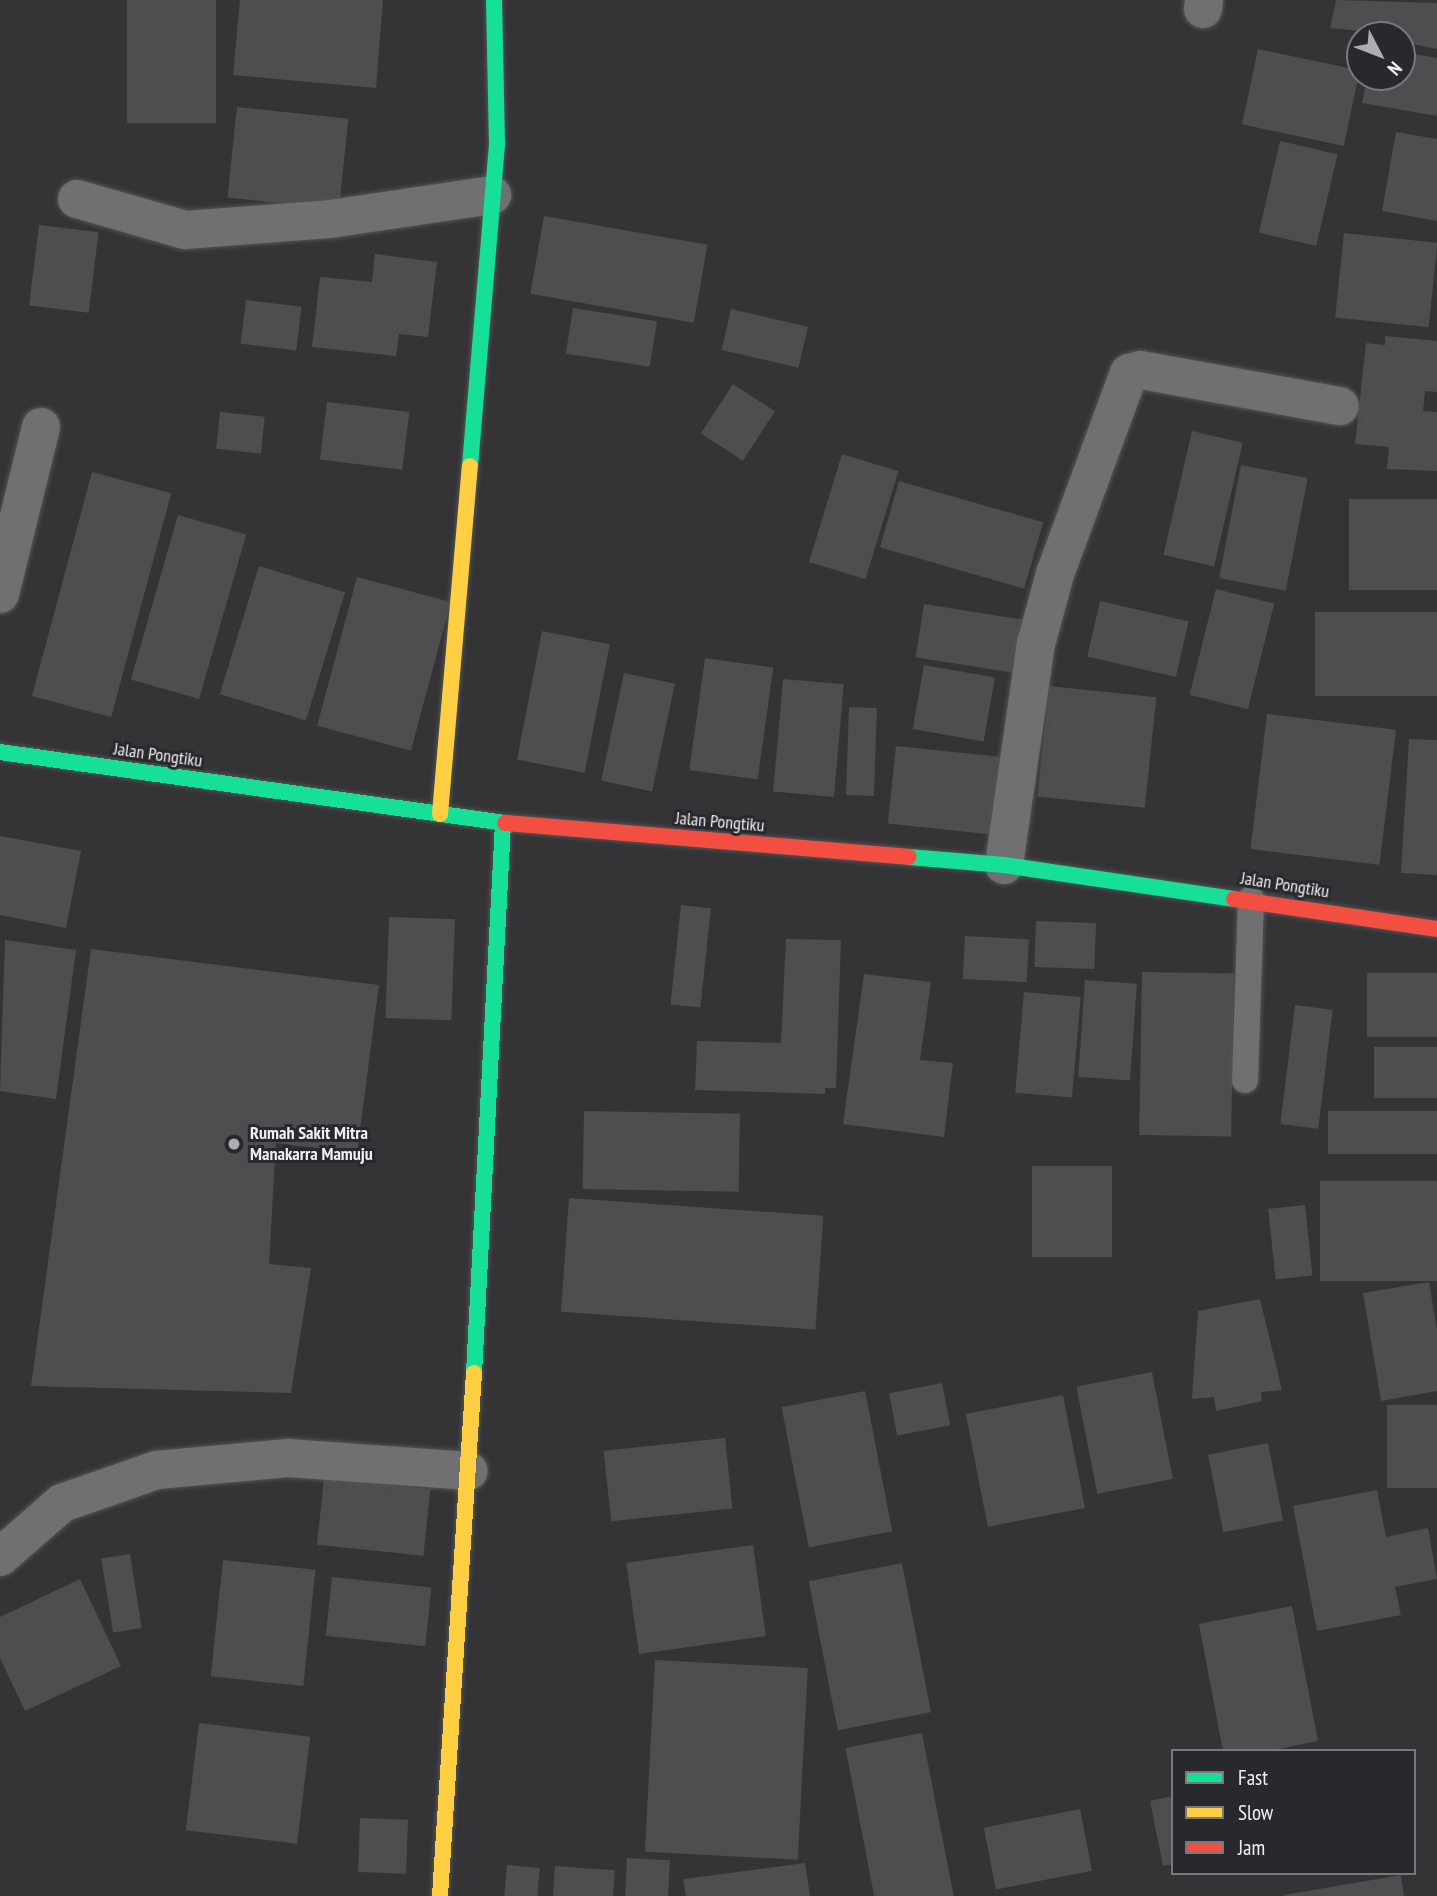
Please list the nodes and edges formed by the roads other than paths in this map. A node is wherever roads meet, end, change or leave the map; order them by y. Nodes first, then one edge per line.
1 (494, 0) edge
2 (492, 195) junction
3 (77, 199) dead end
4 (1340, 406) dead end
5 (41, 427) dead end
6 (0, 594) edge
7 (0, 751) edge
8 (440, 814) junction
9 (503, 823) junction
10 (1004, 865) junction
11 (1251, 899) junction
12 (1437, 929) edge
13 (1245, 1080) dead end
14 (469, 1472) junction
15 (0, 1557) edge
16 (440, 1896) edge

1 - 2 street
2 - 3 street
2 - 8 street
4 - 10 street
5 - 6 street
7 - 8 street, Jalan Pongtiku
8 - 9 street, Jalan Pongtiku
9 - 10 street, Jalan Pongtiku
9 - 14 street
10 - 11 street, Jalan Pongtiku
11 - 12 street, Jalan Pongtiku
11 - 13 lane
14 - 15 street
14 - 16 street

